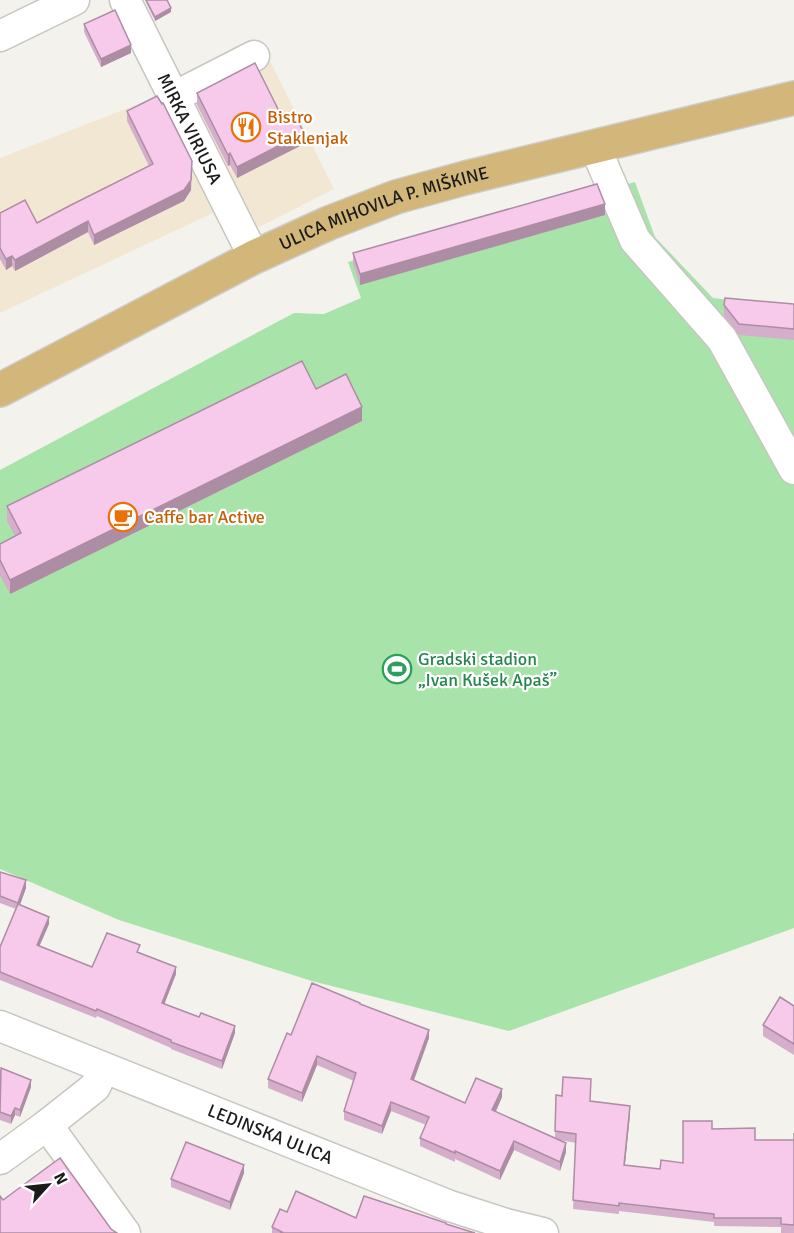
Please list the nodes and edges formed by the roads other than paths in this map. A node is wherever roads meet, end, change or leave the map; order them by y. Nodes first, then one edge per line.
1 (74, 0) edge
2 (125, 0) edge
3 (0, 36) edge
4 (254, 56) dead end
5 (174, 97) junction
6 (794, 98) edge
7 (595, 147) junction
8 (254, 257) junction
9 (0, 390) edge
10 (794, 469) edge
11 (0, 1026) edge
12 (104, 1068) junction
13 (47, 1125) junction
14 (0, 1159) edge
15 (125, 1233) edge
16 (543, 1233) edge

1 - 3 street
2 - 5 street, MIRKA VIRIUSA
4 - 5 street
5 - 8 street, MIRKA VIRIUSA
6 - 7 main road, ULICA MIHOVILA P. MIŠKINE
7 - 8 main road, ULICA MIHOVILA P. MIŠKINE
7 - 10 street
8 - 9 main road, ULICA MIHOVILA P. MIŠKINE
11 - 12 street, LEDINSKA ULICA
12 - 13 street
12 - 16 street, LEDINSKA ULICA
13 - 14 street
13 - 15 street

